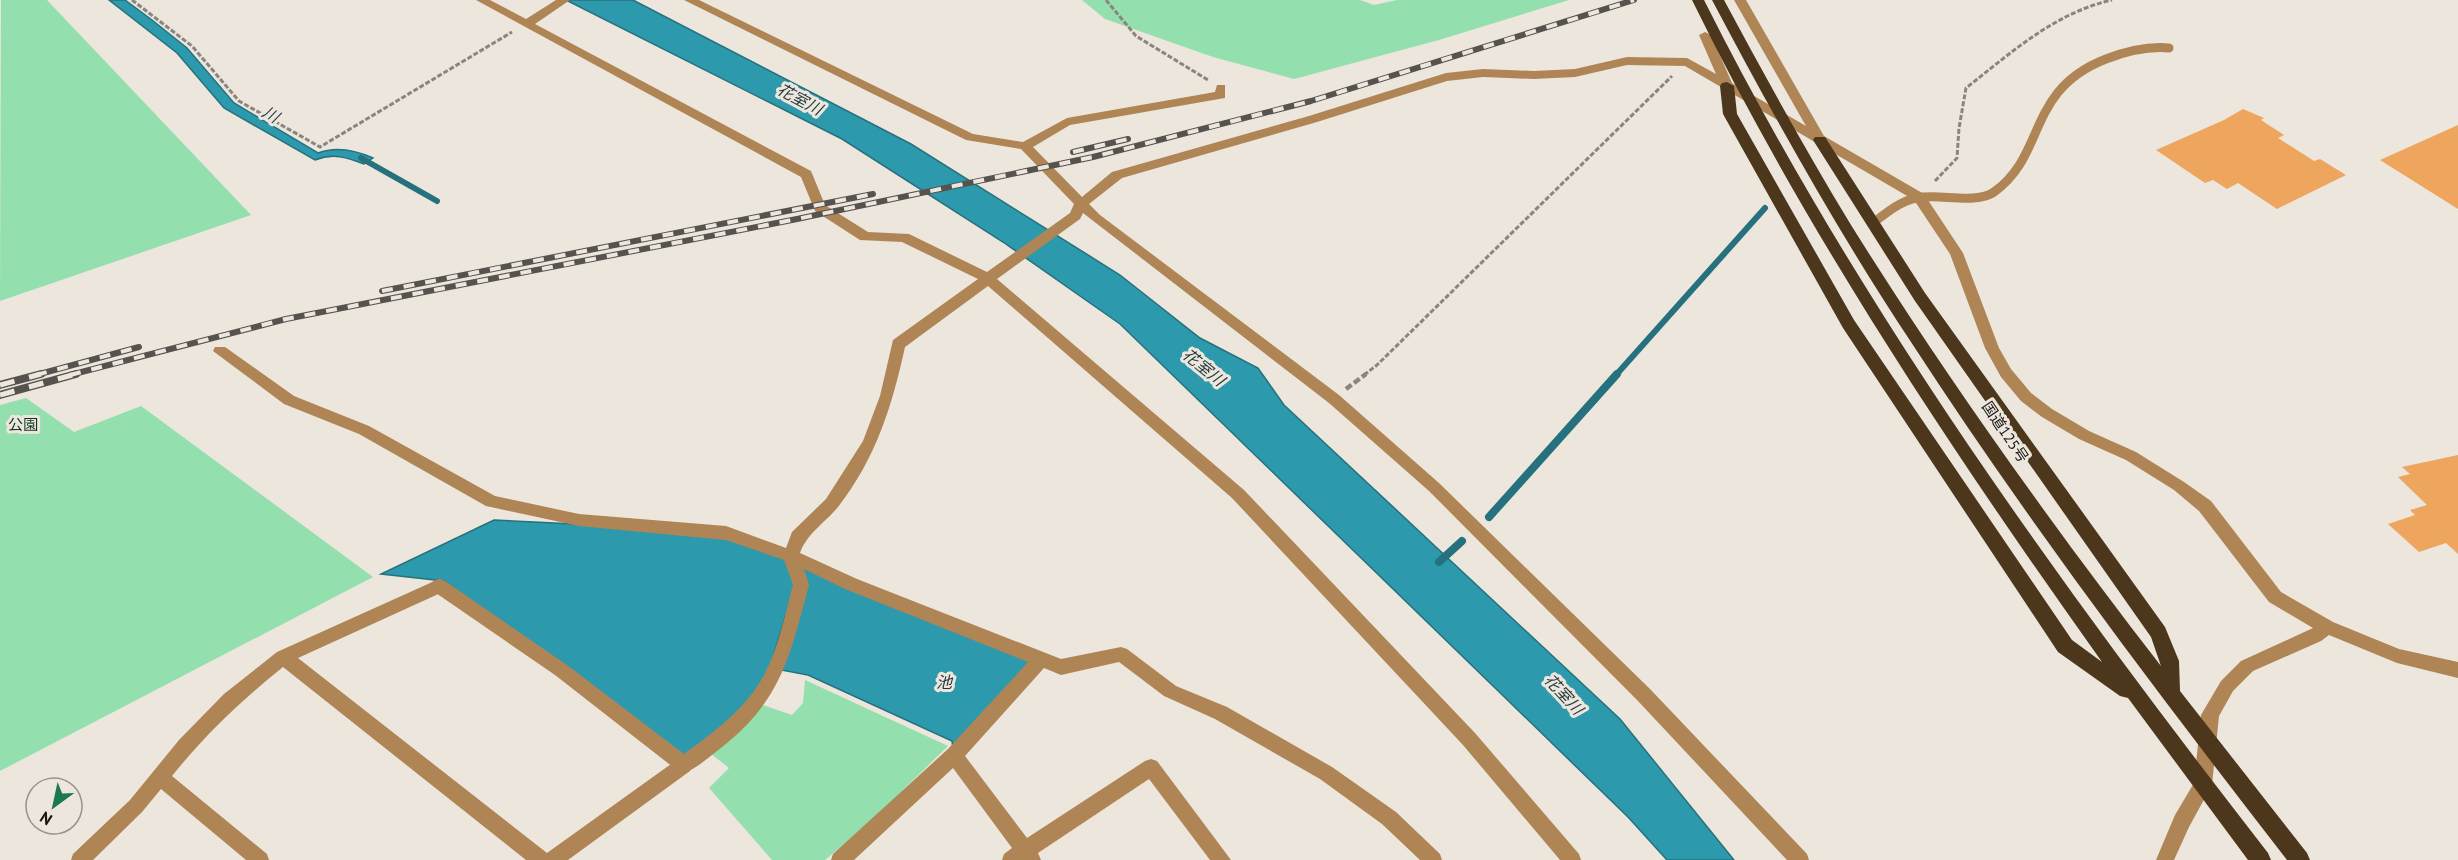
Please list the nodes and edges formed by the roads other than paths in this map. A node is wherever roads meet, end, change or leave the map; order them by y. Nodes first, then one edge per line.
1 (482, 0) edge
2 (564, 0) edge
3 (690, 0) edge
4 (1698, 0) edge
5 (1718, 0) edge
6 (1740, 0) edge
7 (526, 24) junction
8 (1705, 35) dead end
9 (2169, 48) dead end
10 (1727, 86) junction
11 (1221, 88) road end
12 (1820, 140) junction
13 (1025, 146) junction
14 (1919, 197) junction
15 (1078, 210) junction
16 (1873, 223) junction
17 (992, 275) junction
18 (220, 351) dead end
19 (791, 556) junction
20 (2327, 627) junction
21 (283, 657) junction
22 (1042, 659) junction
23 (2458, 670) edge
24 (2170, 696) junction
25 (2138, 697) junction
26 (2208, 745) junction
27 (954, 755) junction
28 (684, 765) junction
29 (160, 777) junction
30 (2203, 785) junction
31 (1023, 857) edge
32 (80, 860) edge
33 (260, 860) edge
34 (541, 860) edge
35 (552, 860) edge
36 (840, 860) edge
37 (1222, 860) edge
38 (1433, 860) edge
39 (1572, 860) edge
40 (1800, 860) edge
41 (2165, 860) edge
42 (2261, 860) edge
43 (2300, 860) edge

1 - 7 street
2 - 7 street
3 - 13 street
4 - 25 highway
5 - 24 highway, 国道125号
6 - 12 street
7 - 17 street
8 - 10 street
9 - 14 lane
10 - 12 street
10 - 15 street
10 - 25 highway
11 - 13 street
12 - 14 street
12 - 16 highway
13 - 15 street
14 - 16 lane
14 - 20 street
15 - 17 street
15 - 40 street
16 - 24 highway
17 - 19 street
17 - 39 street
18 - 19 street
19 - 22 street
19 - 28 street
20 - 23 street
20 - 26 street
21 - 28 street
21 - 29 street
21 - 34 street
22 - 27 street
22 - 38 street
24 - 26 highway, 国道125号
25 - 30 highway
26 - 30 street
26 - 43 highway, 国道125号
27 - 31 street
27 - 36 street
28 - 35 street
29 - 32 street
29 - 33 street
30 - 41 street
30 - 42 highway
31 - 37 street

